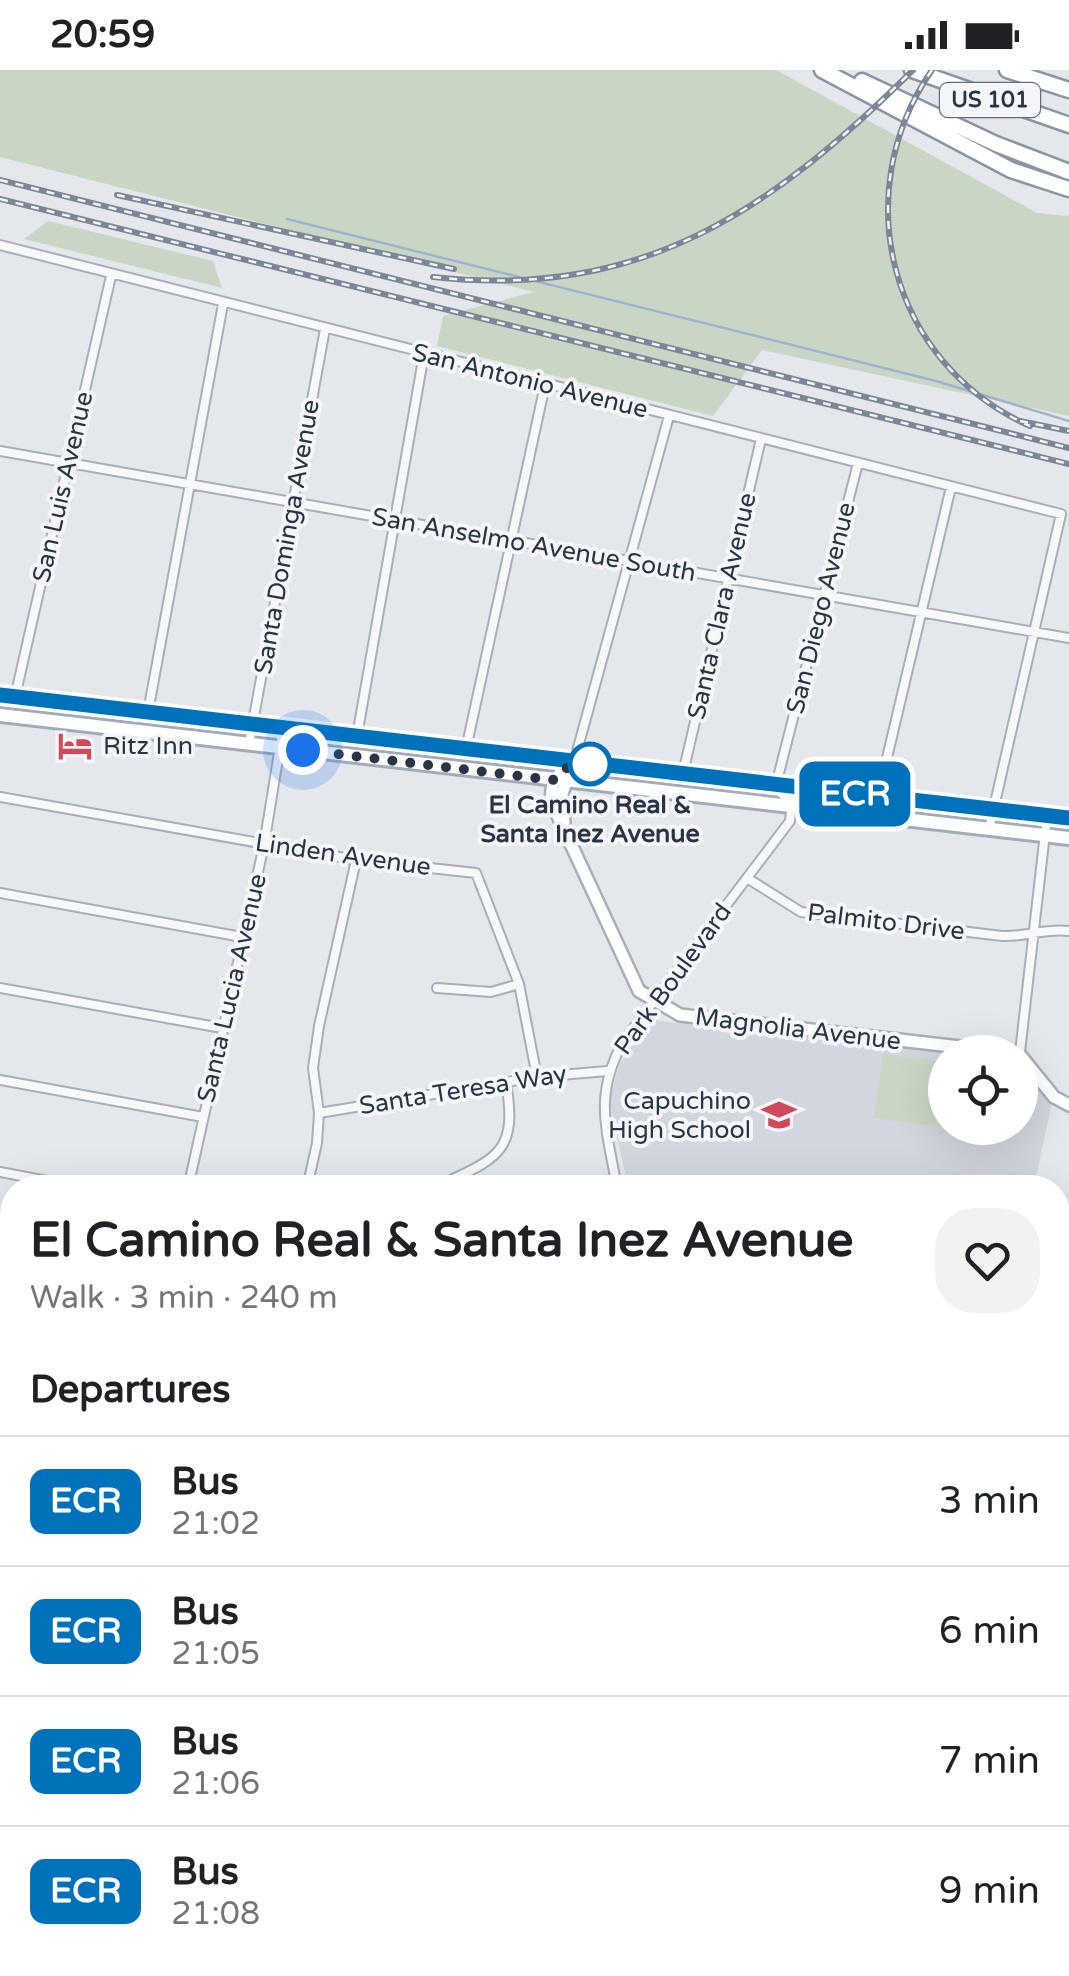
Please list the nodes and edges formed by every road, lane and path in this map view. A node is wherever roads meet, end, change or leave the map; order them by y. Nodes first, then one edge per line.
1 (822, 70) edge
2 (838, 70) edge
3 (912, 70) edge
4 (1007, 70) edge
5 (1069, 90) edge
6 (1069, 125) edge
7 (1069, 172) edge
8 (1069, 190) edge
9 (0, 245) edge
10 (111, 276) junction
11 (224, 304) junction
12 (325, 329) junction
13 (424, 354) junction
14 (545, 385) junction
15 (669, 416) junction
16 (760, 439) junction
17 (0, 451) edge
18 (69, 462) junction
19 (858, 463) junction
20 (190, 484) junction
21 (951, 487) junction
22 (294, 503) junction
23 (396, 520) junction
24 (512, 541) junction
25 (630, 562) junction
26 (728, 579) junction
27 (824, 596) junction
28 (921, 612) junction
29 (1033, 633) junction
30 (1069, 638) edge
31 (0, 696) edge
32 (16, 697) junction
33 (148, 712) junction
34 (0, 715) edge
35 (252, 724) junction
36 (283, 728) junction
37 (356, 736) junction
38 (249, 744) junction
39 (282, 748) junction
40 (466, 749) junction
41 (574, 762) junction
42 (683, 774) junction
43 (560, 780) junction
44 (776, 785) junction
45 (794, 786) junction
46 (878, 796) junction
47 (0, 797) edge
48 (791, 806) junction
49 (993, 810) junction
50 (1047, 816) junction
51 (1069, 818) edge
52 (989, 829) junction
53 (1045, 836) junction
54 (1069, 838) edge
55 (264, 845) junction
56 (356, 860) junction
57 (747, 878) junction
58 (0, 893) edge
59 (1069, 931) edge
60 (1034, 932) junction
61 (242, 937) junction
62 (519, 984) junction
63 (0, 988) edge
64 (437, 988) dead end
65 (655, 1002) junction
66 (222, 1028) junction
67 (1022, 1035) edge
68 (928, 1043) edge
69 (607, 1071) junction
70 (1038, 1076) edge
71 (537, 1077) junction
72 (0, 1080) edge
73 (506, 1082) junction
74 (1069, 1105) edge
75 (319, 1113) junction
76 (203, 1117) junction
77 (191, 1175) edge
78 (308, 1175) edge
79 (461, 1175) edge
80 (615, 1175) edge

1 - 8 highway
2 - 7 highway
3 - 6 highway, US 101
4 - 5 highway, US 101
9 - 10 street, San Antonio Avenue
10 - 11 street, San Antonio Avenue
10 - 18 street, San Luis Avenue
11 - 12 street, San Antonio Avenue
11 - 20 street
12 - 13 street, San Antonio Avenue
12 - 22 street, Santa Dominga Avenue
13 - 14 street, San Antonio Avenue
13 - 23 street
14 - 15 street, San Antonio Avenue
14 - 24 street
15 - 16 street, San Antonio Avenue
15 - 25 street
16 - 19 street, San Antonio Avenue
16 - 26 street, Santa Clara Avenue
17 - 18 street, San Anselmo Avenue South
18 - 20 street, San Anselmo Avenue South
18 - 32 street, San Luis Avenue
19 - 21 street, San Antonio Avenue
19 - 27 street, San Diego Avenue
20 - 22 street, San Anselmo Avenue South
20 - 33 street
21 - 28 street
21 - 29 street, San Antonio Avenue
22 - 23 street, San Anselmo Avenue South
22 - 35 street, Santa Dominga Avenue
23 - 24 street, San Anselmo Avenue South
23 - 37 street
24 - 25 street, San Anselmo Avenue South
24 - 40 street
25 - 26 street, San Anselmo Avenue South
25 - 41 street
26 - 27 street, San Anselmo Avenue South
26 - 42 street, Santa Clara Avenue
27 - 28 street, San Anselmo Avenue South
27 - 44 street, San Diego Avenue
28 - 29 street, San Anselmo Avenue South
28 - 46 street
29 - 30 street, San Anselmo Avenue South
29 - 49 street
31 - 32 main road
32 - 33 main road
33 - 35 main road
34 - 38 main road
35 - 36 main road
35 - 38 street, Santa Dominga Avenue
36 - 37 main road
36 - 39 street, Santa Lucia Avenue
37 - 40 main road
38 - 39 main road
39 - 43 main road
39 - 55 street, Santa Lucia Avenue
40 - 41 main road
41 - 42 main road
41 - 43 main road
42 - 44 main road
43 - 48 main road
43 - 65 main road
44 - 45 main road
44 - 48 street
45 - 46 main road
45 - 48 street, Park Boulevard
46 - 49 main road
47 - 55 street, Linden Avenue
48 - 52 main road
48 - 57 street, Park Boulevard
49 - 50 main road
49 - 52 street
50 - 51 main road
50 - 53 street
52 - 53 main road
53 - 54 main road
53 - 60 street
55 - 56 street, Linden Avenue
55 - 61 street, Santa Lucia Avenue
56 - 62 street, Linden Avenue
56 - 75 street
57 - 60 street, Palmito Drive
57 - 65 street, Park Boulevard
58 - 61 street
59 - 60 street, Palmito Drive
60 - 67 street
61 - 66 street, Santa Lucia Avenue
62 - 64 street
62 - 71 street, Linden Avenue
63 - 66 street
65 - 68 main road, Magnolia Avenue
65 - 69 street, Park Boulevard
66 - 76 street, Santa Lucia Avenue
69 - 71 street, Santa Teresa Way
69 - 80 street, Park Boulevard
70 - 74 main road
71 - 73 street, Santa Teresa Way
72 - 76 street
73 - 75 street, Santa Teresa Way
73 - 79 street
75 - 78 street
76 - 77 street, Santa Lucia Avenue

